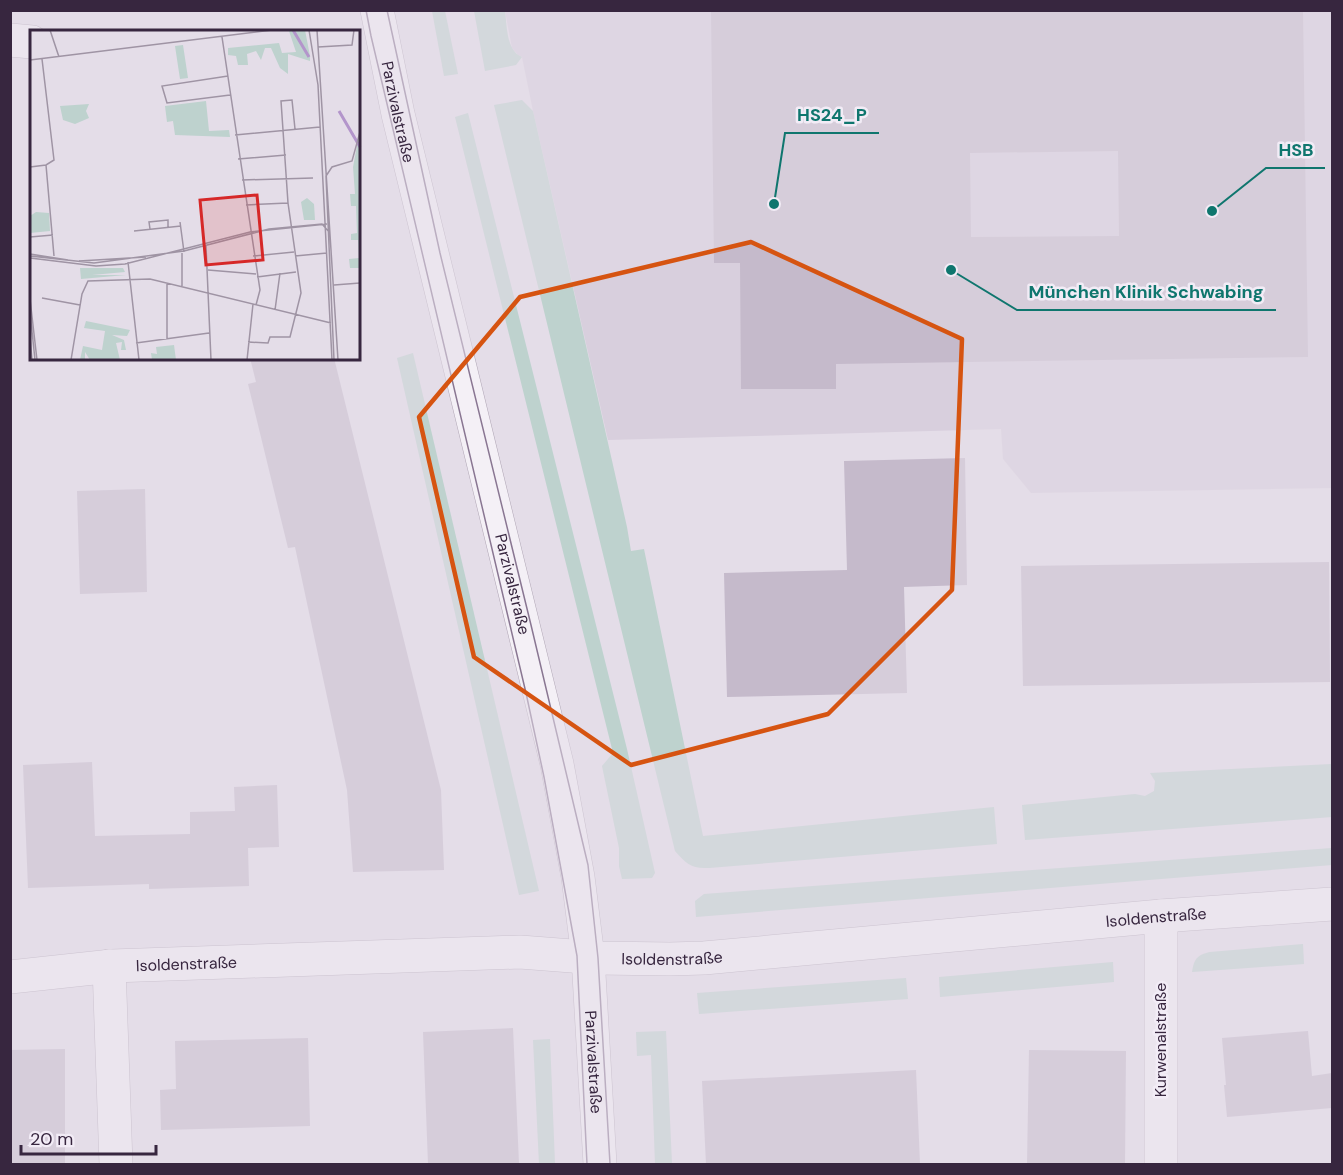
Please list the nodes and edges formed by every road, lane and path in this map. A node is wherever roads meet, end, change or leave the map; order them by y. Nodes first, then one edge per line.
1 (372, 28) edge
2 (10, 40) edge
3 (30, 42) edge
4 (1332, 904) edge
5 (1161, 916) junction
6 (588, 957) junction
7 (109, 966) junction
8 (10, 977) edge
9 (116, 1164) edge
10 (600, 1164) edge
11 (1161, 1164) edge

1 - 6 street, Parzivalstraße
2 - 3 street
4 - 5 street, Isoldenstraße
5 - 6 street, Isoldenstraße
5 - 11 street, Kurwenalstraße
6 - 7 street, Isoldenstraße
6 - 10 street, Parzivalstraße
7 - 8 street, Isoldenstraße
7 - 9 street

